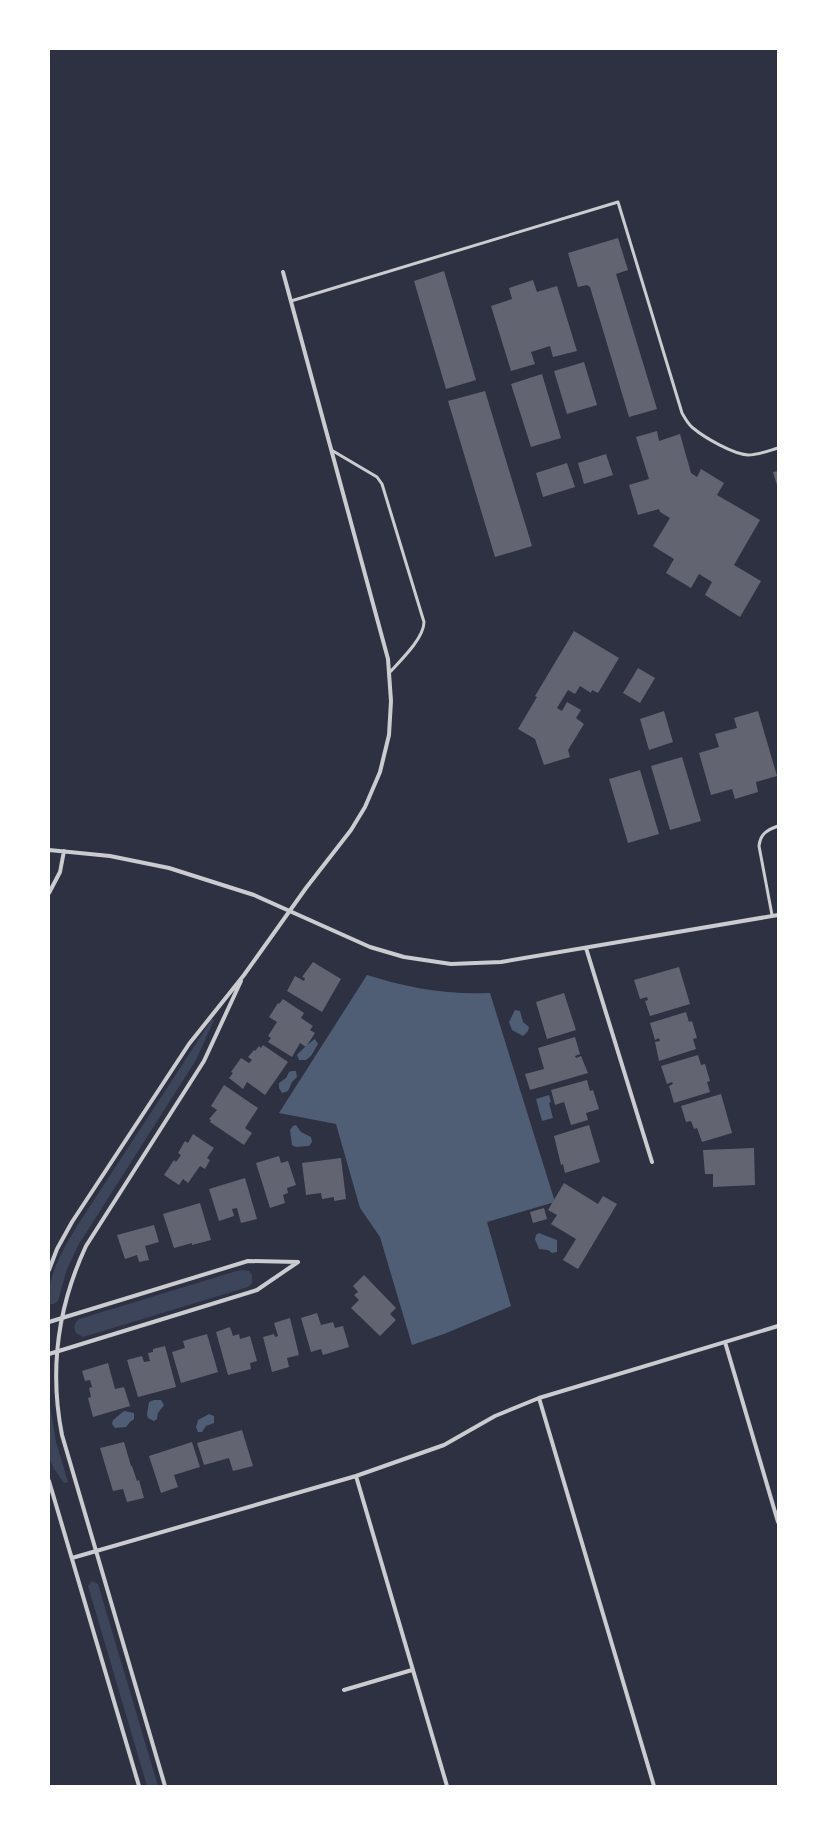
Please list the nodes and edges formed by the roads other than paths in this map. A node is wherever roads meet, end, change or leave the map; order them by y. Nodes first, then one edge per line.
1 (283, 272) dead end
2 (291, 301) junction
3 (778, 448) edge
4 (333, 451) junction
5 (390, 672) junction
6 (778, 826) edge
7 (49, 850) edge
8 (64, 851) junction
9 (49, 893) edge
10 (290, 910) junction
11 (772, 915) junction
12 (778, 915) edge
13 (586, 948) junction
14 (244, 974) junction
15 (652, 1162) dead end
16 (49, 1270) edge
17 (61, 1318) junction
18 (49, 1322) edge
19 (778, 1326) edge
20 (725, 1342) junction
21 (56, 1352) junction
22 (49, 1354) edge
23 (539, 1398) junction
24 (356, 1476) junction
25 (49, 1480) edge
26 (778, 1522) edge
27 (96, 1552) junction
28 (72, 1558) junction
29 (412, 1670) junction
30 (344, 1690) dead end
31 (139, 1786) edge
32 (165, 1786) edge
33 (447, 1786) edge
34 (654, 1786) edge

1 - 2 street
2 - 3 lane
2 - 4 street
4 - 5 street
4 - 5 lane
5 - 10 street
6 - 11 lane
7 - 8 street
8 - 9 street
8 - 10 street
10 - 13 street
10 - 14 street
11 - 12 street
11 - 13 street
13 - 15 street
14 - 16 street
14 - 17 street
17 - 18 street
17 - 21 street
17 - 21 street
19 - 20 street
20 - 23 street
20 - 26 street
21 - 22 street
21 - 27 street
23 - 24 street
23 - 34 street
24 - 27 street
24 - 29 street
25 - 28 street
27 - 28 street
27 - 32 street
28 - 31 street
29 - 30 street
29 - 33 street

